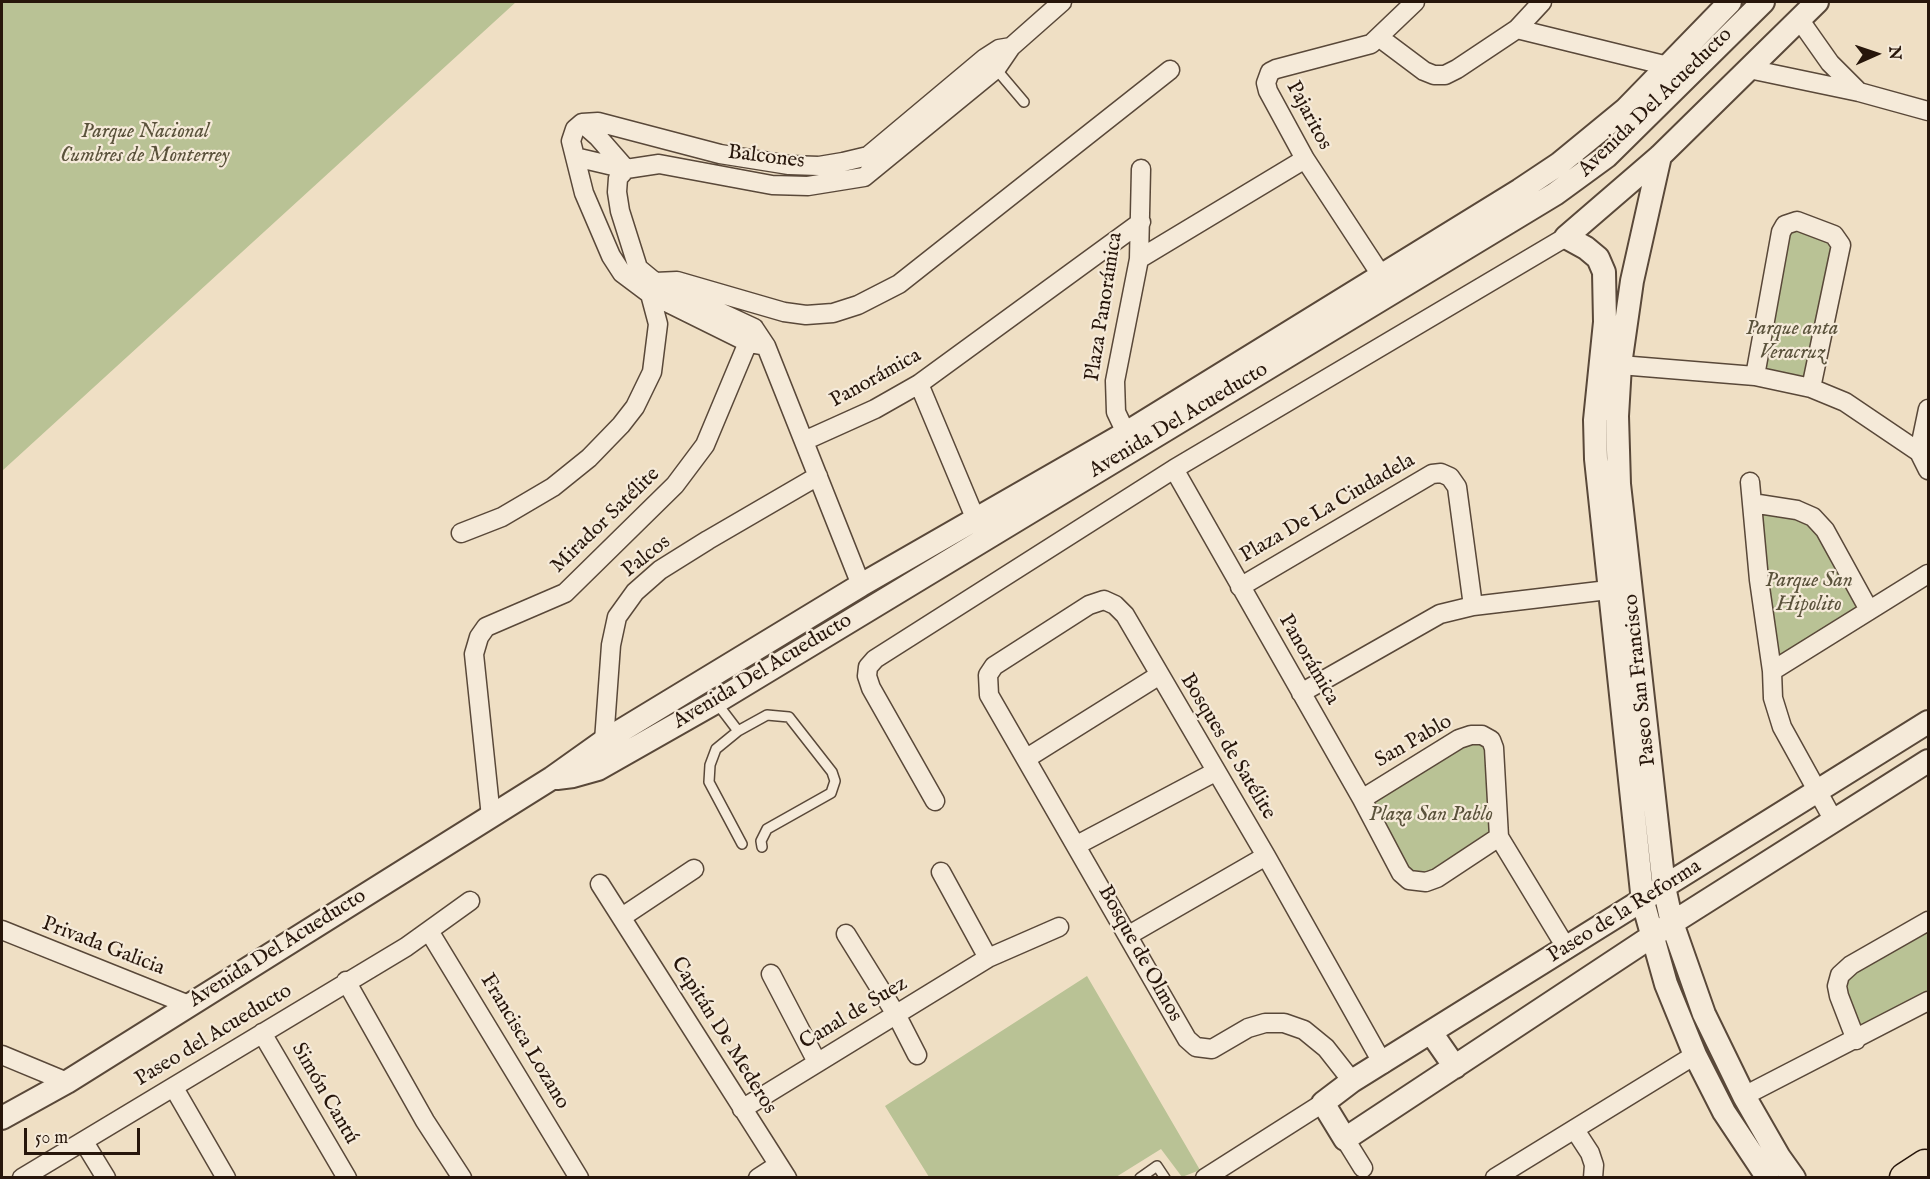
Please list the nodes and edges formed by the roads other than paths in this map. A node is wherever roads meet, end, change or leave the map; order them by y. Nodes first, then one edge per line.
1 (1062, 2) edge
2 (1415, 2) edge
3 (1542, 2) edge
4 (1730, 2) edge
5 (1763, 2) edge
6 (1817, 2) edge
7 (1799, 19) junction
8 (1517, 29) junction
9 (1380, 38) junction
10 (1011, 47) junction
11 (1668, 66) junction
12 (996, 69) junction
13 (1749, 69) junction
14 (1170, 70) dead end
15 (1858, 92) junction
16 (1024, 102) dead end
17 (1929, 111) edge
18 (579, 126) junction
19 (1660, 156) junction
20 (574, 157) junction
21 (1305, 159) junction
22 (626, 169) junction
23 (1141, 169) dead end
24 (1141, 222) junction
25 (1566, 237) junction
26 (1139, 259) junction
27 (1381, 275) junction
28 (652, 288) junction
29 (756, 339) junction
30 (1620, 365) junction
31 (1755, 375) junction
32 (919, 384) junction
33 (1811, 388) junction
34 (1929, 408) edge
35 (1126, 433) junction
36 (804, 441) junction
37 (1919, 452) junction
38 (1174, 469) junction
39 (1929, 470) edge
40 (818, 476) junction
41 (1750, 482) dead end
42 (1752, 503) junction
43 (976, 520) junction
44 (461, 533) dead end
45 (1929, 574) edge
46 (861, 585) junction
47 (1240, 587) junction
48 (1608, 590) junction
49 (1473, 606) junction
50 (1869, 610) junction
51 (1772, 671) junction
52 (1158, 676) junction
53 (1301, 693) junction
54 (989, 695) joint
55 (716, 702) junction
56 (1929, 722) edge
57 (738, 731) junction
58 (604, 741) junction
59 (1027, 758) junction
60 (1929, 762) edge
61 (1215, 772) junction
62 (552, 778) junction
63 (1816, 792) junction
64 (1362, 799) junction
65 (935, 801) dead end
66 (491, 817) junction
67 (1834, 821) junction
68 (1499, 837) junction
69 (742, 844) dead end
70 (1077, 845) junction
71 (762, 848) dead end
72 (1266, 856) junction
73 (694, 869) dead end
74 (941, 872) dead end
75 (600, 884) dead end
76 (1664, 887) junction
77 (470, 901) dead end
78 (1643, 902) junction
79 (622, 917) junction
80 (1929, 921) edge
81 (1672, 923) junction
82 (1059, 927) dead end
83 (2, 930) edge
84 (429, 931) junction
85 (846, 934) dead end
86 (1129, 935) junction
87 (1651, 937) junction
88 (1567, 949) junction
89 (988, 958) junction
90 (771, 974) dead end
91 (346, 981) junction
92 (1929, 1001) edge
93 (189, 1005) junction
94 (897, 1016) junction
95 (262, 1033) junction
96 (1432, 1034) junction
97 (1856, 1040) junction
98 (2, 1055) edge
99 (916, 1055) dead end
100 (1695, 1055) junction
101 (817, 1062) junction
102 (1383, 1064) junction
103 (1455, 1067) junction
104 (1352, 1081) junction
105 (67, 1082) junction
106 (174, 1088) junction
107 (1744, 1096) junction
108 (1323, 1103) junction
109 (742, 1108) junction
110 (2, 1118) edge
111 (1575, 1130) junction
112 (1346, 1139) junction
113 (84, 1142) junction
114 (1363, 1168) dead end
115 (783, 1171) edge
116 (22, 1178) edge
117 (106, 1178) edge
118 (226, 1178) edge
119 (347, 1178) edge
120 (462, 1178) edge
121 (579, 1178) edge
122 (758, 1178) edge
123 (1140, 1178) edge
124 (1165, 1178) edge
125 (1205, 1178) edge
126 (1495, 1178) edge
127 (1593, 1178) edge
128 (1768, 1178) edge
129 (1794, 1178) edge

1 - 10 street, Balcones
2 - 9 street
3 - 8 street
4 - 11 street, Avenida Del Acueducto
5 - 55 street, Avenida Del Acueducto
6 - 7 street, Avenida Del Acueducto
7 - 13 street, Avenida Del Acueducto
7 - 15 street
8 - 9 street
8 - 11 street
9 - 21 street, Pajaritos
10 - 12 street, Balcones
10 - 18 street, Balcones
11 - 27 street, Avenida Del Acueducto
12 - 16 lane
12 - 22 street, Balcones
13 - 15 street
13 - 19 street, Avenida Del Acueducto
14 - 28 street
15 - 17 street
18 - 20 street
18 - 22 street
19 - 25 street, Avenida Del Acueducto
19 - 30 street, Paseo San Francisco
20 - 22 street, Balcones
20 - 28 street
21 - 26 street
21 - 27 street, Pajaritos
22 - 28 street
23 - 24 street, Plaza Panorámica
24 - 26 street, Plaza Panorámica
24 - 32 street, Panorámica
25 - 38 street, Avenida Del Acueducto
25 - 48 street, Paseo San Francisco
26 - 35 street, Plaza Panorámica
27 - 35 street, Avenida Del Acueducto
28 - 29 street
28 - 44 street
29 - 36 street
29 - 66 street, Mirador Satélite
30 - 31 street
30 - 76 street, Paseo San Francisco
31 - 33 street
31 - 33 street
32 - 36 street, Panorámica
32 - 43 street
33 - 37 street
34 - 37 street
35 - 43 street, Avenida Del Acueducto
36 - 40 street
37 - 39 street
38 - 47 street, Panorámica
38 - 65 street, Avenida Del Acueducto
40 - 46 street
40 - 58 street, Palcos
41 - 42 street
42 - 50 street
42 - 51 street
43 - 46 street, Avenida Del Acueducto
45 - 50 street
46 - 58 street, Avenida Del Acueducto
47 - 49 street, Plaza De La Ciudadela
47 - 53 street, Panorámica
48 - 49 street
48 - 78 street, Paseo San Francisco
49 - 53 street
50 - 51 street
51 - 63 street
52 - 54 street, Bosques de Satélite
52 - 59 street
52 - 61 street, Bosques de Satélite
53 - 64 street, Panorámica
54 - 59 street, Bosque de Olmos
55 - 57 lane
55 - 62 street, Avenida Del Acueducto
56 - 63 street, Paseo de la Reforma
57 - 69 lane
57 - 71 lane
58 - 62 street, Avenida Del Acueducto
59 - 70 street, Bosque de Olmos
60 - 67 street, Paseo de la Reforma
61 - 70 street
61 - 72 street, Bosques de Satélite
62 - 66 street, Avenida Del Acueducto
63 - 67 street
63 - 76 street, Paseo de la Reforma
64 - 68 street, Panorámica
64 - 68 street, San Pablo
66 - 93 street, Avenida Del Acueducto
67 - 81 street, Paseo de la Reforma
68 - 88 street
70 - 86 street, Bosque de Olmos
72 - 86 street
72 - 102 street, Bosques de Satélite
73 - 79 street
74 - 89 street
75 - 79 street, Capitán De Mederos
76 - 78 street, Paseo de la Reforma
76 - 81 street, Paseo San Francisco
77 - 84 street, Paseo del Acueducto
78 - 87 street, Paseo San Francisco
78 - 88 street, Paseo de la Reforma
79 - 109 street, Capitán De Mederos
80 - 97 street
81 - 87 street, Paseo de la Reforma
81 - 107 street, Paseo San Francisco
82 - 89 street, Canal de Suez
83 - 93 street, Privada Galicia
84 - 91 street, Paseo del Acueducto
84 - 121 street, Francisca Lozano
85 - 94 street
86 - 104 street, Bosque de Olmos
87 - 100 street, Paseo San Francisco
87 - 103 street, Paseo de la Reforma
88 - 96 street, Paseo de la Reforma
89 - 94 street, Canal de Suez
90 - 101 street
91 - 95 street, Paseo del Acueducto
91 - 120 street
92 - 97 street
93 - 105 street, Avenida Del Acueducto
94 - 99 street
94 - 101 street, Canal de Suez
95 - 106 street, Paseo del Acueducto
95 - 119 street, Simón Cantú
96 - 102 street, Paseo de la Reforma
96 - 103 street
97 - 107 street
98 - 105 street
100 - 111 street
100 - 128 street, Paseo San Francisco
101 - 109 street, Canal de Suez
102 - 104 street, Paseo de la Reforma
103 - 112 street, Paseo de la Reforma
104 - 108 street, Paseo de la Reforma
105 - 110 street, Avenida Del Acueducto
106 - 113 street, Paseo del Acueducto
106 - 118 street
107 - 129 street, Paseo San Francisco
108 - 112 street
108 - 125 street
109 - 115 street, Capitán De Mederos
111 - 126 street
111 - 127 street
112 - 114 street
113 - 116 street, Paseo del Acueducto
113 - 117 street
115 - 122 street
123 - 124 lane

